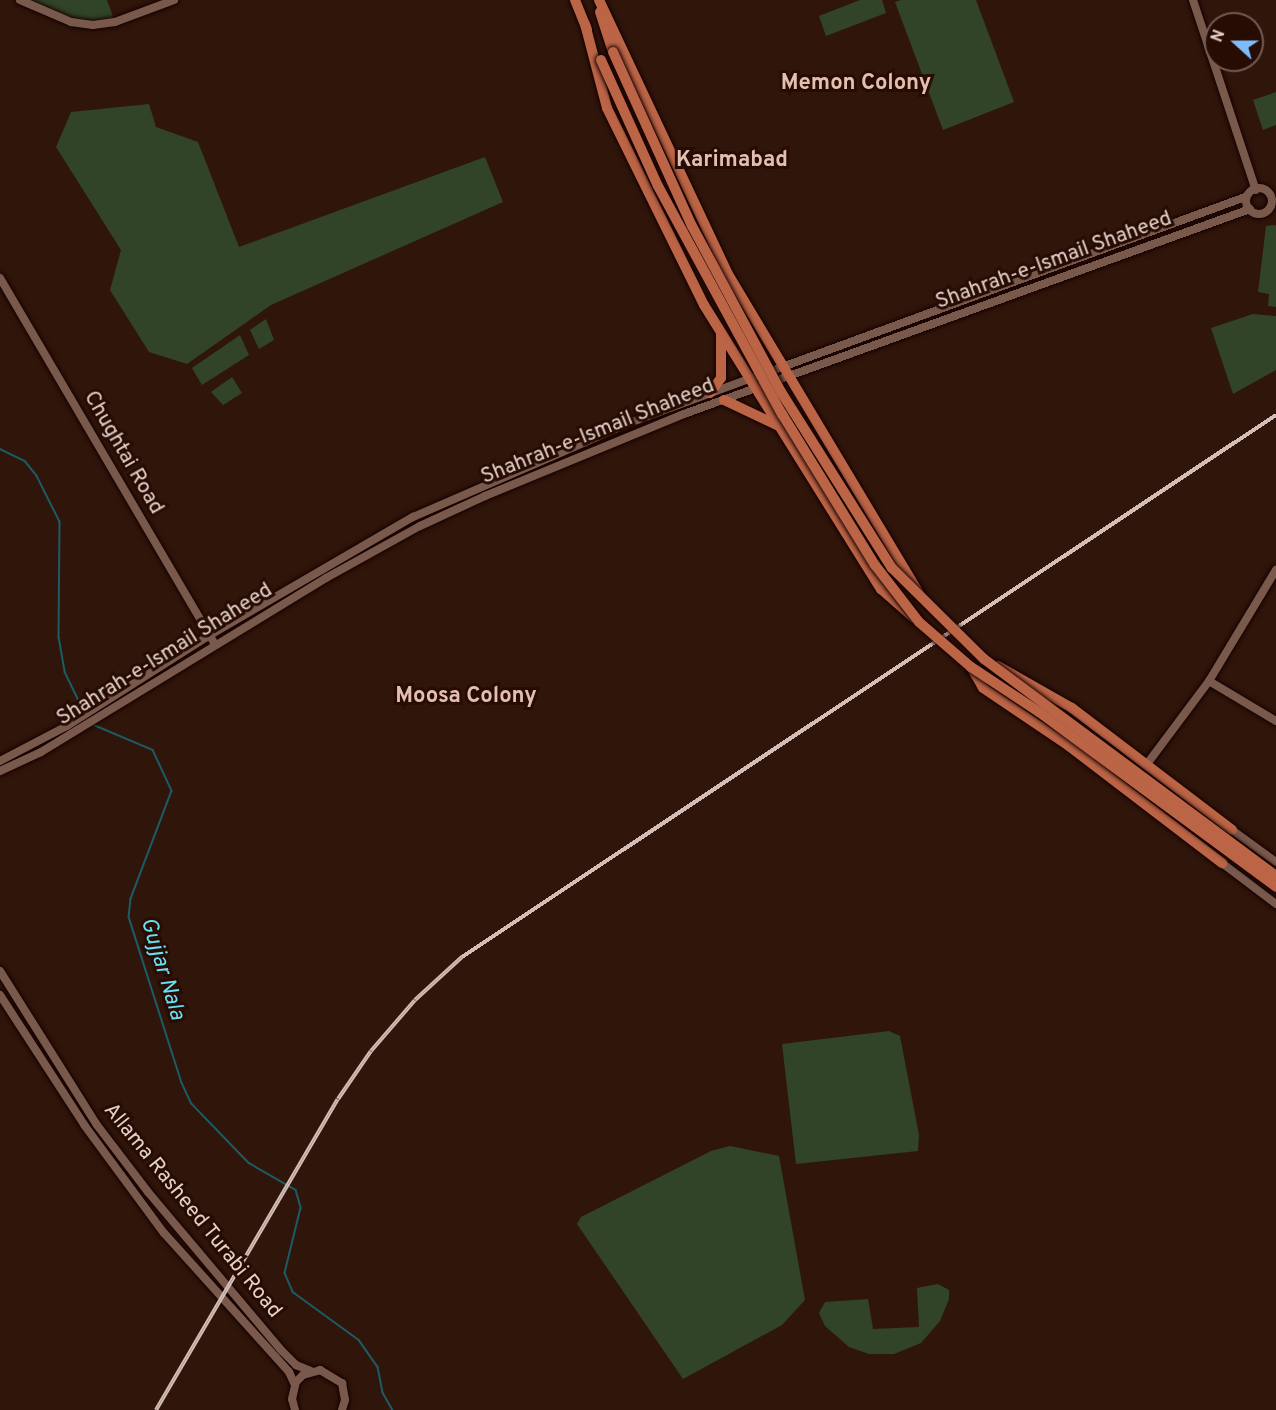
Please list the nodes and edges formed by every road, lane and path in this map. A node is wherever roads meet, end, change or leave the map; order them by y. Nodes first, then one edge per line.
1 (20, 0) edge
2 (174, 0) edge
3 (575, 0) edge
4 (597, 0) edge
5 (1193, 0) edge
6 (585, 24) junction
7 (1256, 190) junction
8 (1274, 196) edge
9 (1245, 197) junction
10 (1250, 209) junction
11 (1259, 213) junction
12 (1276, 215) edge
13 (0, 278) edge
14 (720, 331) junction
15 (783, 366) junction
16 (790, 378) junction
17 (749, 379) junction
18 (756, 390) junction
19 (710, 393) junction
20 (724, 400) junction
21 (782, 427) junction
22 (1276, 570) edge
23 (927, 606) junction
24 (919, 622) junction
25 (210, 635) junction
26 (215, 645) junction
27 (984, 659) junction
28 (971, 667) junction
29 (1209, 681) junction
30 (114, 701) junction
31 (1276, 721) edge
32 (1150, 760) dead end
33 (0, 761) edge
34 (0, 771) edge
35 (1232, 830) joint
36 (1276, 862) edge
37 (1222, 863) joint
38 (1276, 876) edge
39 (1276, 887) edge
40 (1276, 904) edge
41 (0, 971) edge
42 (0, 995) edge
43 (80, 1099) junction
44 (71, 1105) junction
45 (107, 1139) junction
46 (99, 1145) junction
47 (311, 1371) junction
48 (295, 1385) junction
49 (294, 1409) edge
50 (342, 1410) edge

1 - 2 street
3 - 6 highway
4 - 15 highway
4 - 23 highway, bridge
5 - 7 street
6 - 14 highway
6 - 24 highway, bridge
7 - 8 main road
7 - 9 main road
8 - 11 main road
9 - 10 main road
9 - 15 main road, Shahrah-e-Ismail Shaheed
10 - 11 main road
10 - 16 main road, Shahrah-e-Ismail Shaheed
11 - 12 main road
13 - 25 street, Chughtai Road
14 - 17 highway
14 - 19 highway
15 - 16 highway
15 - 17 main road, Shahrah-e-Ismail Shaheed
16 - 18 main road, Shahrah-e-Ismail Shaheed
16 - 23 highway, bridge
17 - 18 highway
17 - 19 main road, Shahrah-e-Ismail Shaheed
18 - 20 main road, Shahrah-e-Ismail Shaheed
18 - 21 highway
19 - 25 main road, Shahrah-e-Ismail Shaheed
20 - 21 highway
20 - 26 main road, Shahrah-e-Ismail Shaheed
21 - 24 highway, bridge
22 - 29 street
23 - 27 highway, bridge
24 - 28 highway, bridge
25 - 26 street, Chughtai Road
25 - 30 main road, Shahrah-e-Ismail Shaheed
26 - 30 main road, Shahrah-e-Ismail Shaheed
27 - 35 highway, bridge
27 - 38 highway, bridge
28 - 37 highway
28 - 39 highway, bridge
29 - 31 street
29 - 32 street
30 - 33 main road, Shahrah-e-Ismail Shaheed
30 - 34 main road, Shahrah-e-Ismail Shaheed
35 - 36 main road
37 - 40 main road
41 - 43 main road, Allama Rasheed Turabi Road
42 - 44 main road, Allama Rasheed Turabi Road
43 - 44 main road
43 - 45 main road, Allama Rasheed Turabi Road
44 - 46 main road, Allama Rasheed Turabi Road
45 - 46 main road
45 - 47 main road, Allama Rasheed Turabi Road
46 - 48 main road, Allama Rasheed Turabi Road
47 - 48 main road
47 - 50 main road, Allama Rasheed Turabi Road
48 - 49 main road

